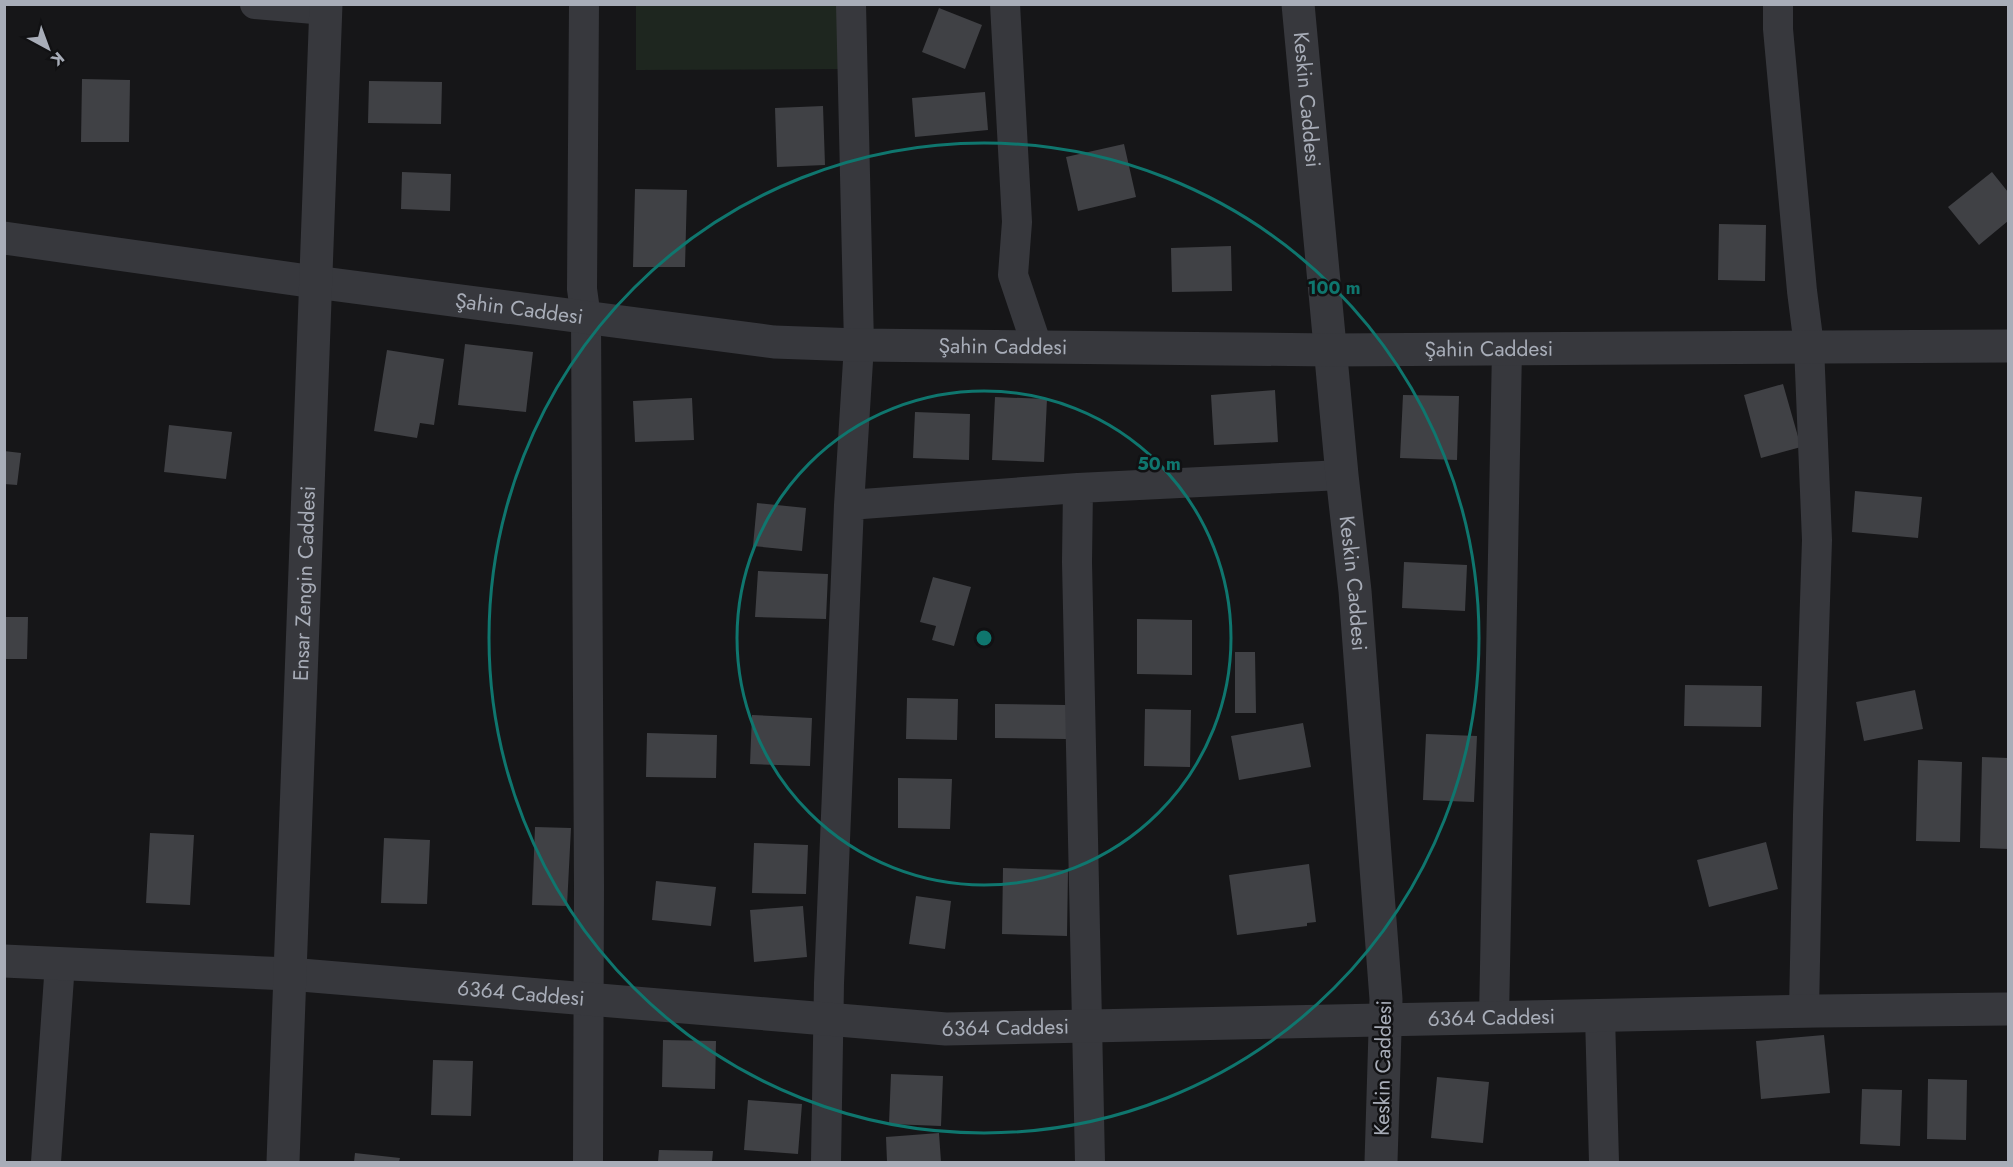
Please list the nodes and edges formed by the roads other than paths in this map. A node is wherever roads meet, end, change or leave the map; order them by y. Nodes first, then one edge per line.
1 (255, 4) edge
2 (584, 4) edge
3 (851, 4) edge
4 (1005, 4) edge
5 (1298, 4) edge
6 (1778, 4) edge
7 (326, 7) edge
8 (4, 238) edge
9 (315, 282) junction
10 (586, 318) junction
11 (859, 345) junction
12 (1037, 346) junction
13 (1809, 346) junction
14 (2008, 346) edge
15 (1507, 349) junction
16 (1331, 350) junction
17 (1342, 475) junction
18 (1078, 488) junction
19 (849, 505) junction
20 (4, 961) edge
21 (60, 963) junction
22 (289, 974) junction
23 (588, 1000) junction
24 (2008, 1009) edge
25 (1804, 1011) junction
26 (1600, 1016) junction
27 (1494, 1018) junction
28 (828, 1020) junction
29 (1385, 1020) junction
30 (1088, 1026) junction
31 (46, 1162) edge
32 (283, 1162) edge
33 (588, 1162) edge
34 (826, 1162) edge
35 (1090, 1162) edge
36 (1381, 1162) edge
37 (1604, 1162) edge

1 - 7 street
2 - 10 street
3 - 11 street
4 - 12 street
5 - 16 street, Keskin Caddesi
6 - 13 street
7 - 9 street, Ensar Zengin Caddesi
8 - 9 street, Şahin Caddesi
9 - 10 street, Şahin Caddesi
9 - 22 street, Ensar Zengin Caddesi
10 - 11 street, Şahin Caddesi
10 - 23 street
11 - 12 street, Şahin Caddesi
11 - 19 street
12 - 16 street, Şahin Caddesi
13 - 14 street, Şahin Caddesi
13 - 15 street, Şahin Caddesi
13 - 25 street
15 - 16 street, Şahin Caddesi
15 - 27 street
16 - 17 street, Keskin Caddesi
17 - 18 street
17 - 29 street, Keskin Caddesi
18 - 19 street
18 - 30 street
19 - 28 street
20 - 21 street, 6364 Caddesi
21 - 22 street, 6364 Caddesi
21 - 31 street
22 - 23 street, 6364 Caddesi
22 - 32 street, Ensar Zengin Caddesi
23 - 28 street, 6364 Caddesi
23 - 33 street
24 - 25 street, 6364 Caddesi
25 - 26 street, 6364 Caddesi
26 - 27 street, 6364 Caddesi
26 - 37 street
27 - 29 street, 6364 Caddesi
28 - 30 street, 6364 Caddesi
28 - 34 street
29 - 30 street, 6364 Caddesi
29 - 36 street, Keskin Caddesi
30 - 35 street

